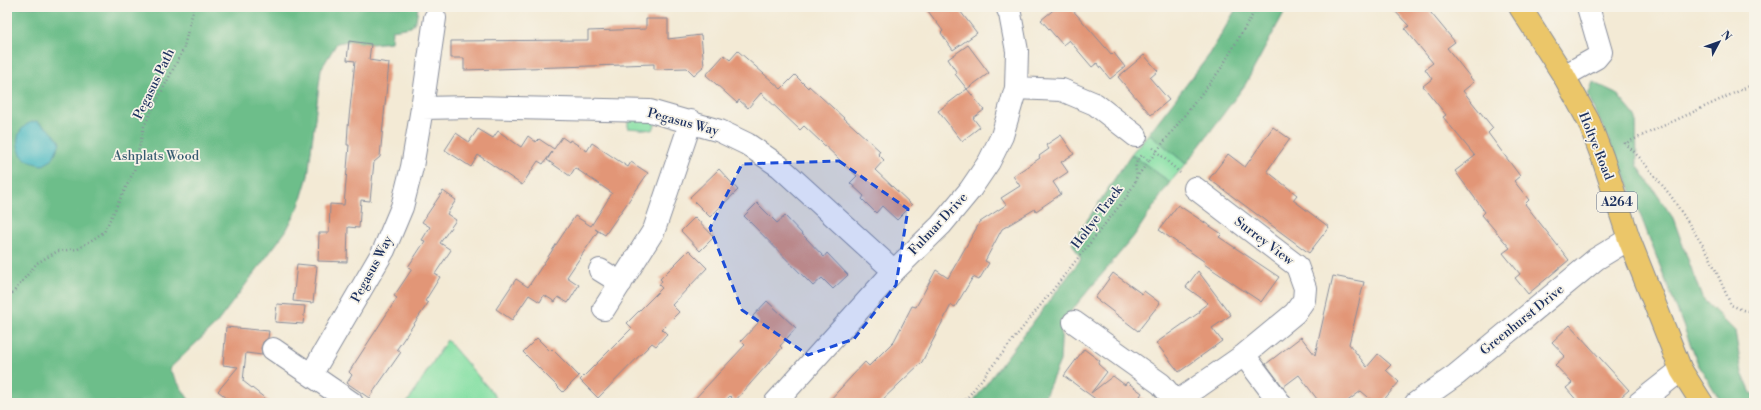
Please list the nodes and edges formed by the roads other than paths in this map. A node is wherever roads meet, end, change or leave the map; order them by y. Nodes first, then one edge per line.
1 (1006, 7) edge
2 (1520, 7) edge
3 (1588, 7) edge
4 (436, 18) dead end
5 (1564, 76) junction
6 (1016, 88) junction
7 (422, 108) junction
8 (691, 121) junction
9 (1136, 136) road end
10 (1195, 188) road end
11 (1629, 239) junction
12 (600, 270) dead end
13 (894, 271) junction
14 (621, 284) junction
15 (604, 309) dead end
16 (1074, 322) dead end
17 (273, 348) dead end
18 (1244, 355) junction
19 (1681, 370) junction
20 (311, 375) junction
21 (352, 403) edge
22 (775, 403) edge
23 (1176, 403) edge
24 (1280, 403) edge
25 (1416, 403) edge
26 (1639, 403) edge
27 (1702, 403) edge

1 - 6 street, Fulmar Drive
2 - 5 main road, Holtye Road / A264
3 - 5 street
4 - 7 street, Pegasus Way
5 - 11 main road, Holtye Road / A264
6 - 9 street
6 - 13 street, Fulmar Drive
7 - 8 street, Pegasus Way
7 - 20 street, Pegasus Way
8 - 13 street, Pegasus Way
8 - 14 street
10 - 18 street, Surrey View
11 - 19 main road, Holtye Road / A264
11 - 25 street, Greenhurst Drive
12 - 14 street
13 - 22 street, Fulmar Drive
14 - 15 street
16 - 23 street, Surrey View
17 - 20 street
18 - 23 street, Surrey View
18 - 24 street
19 - 26 street
19 - 27 main road, Holtye Road / A264
20 - 21 street

